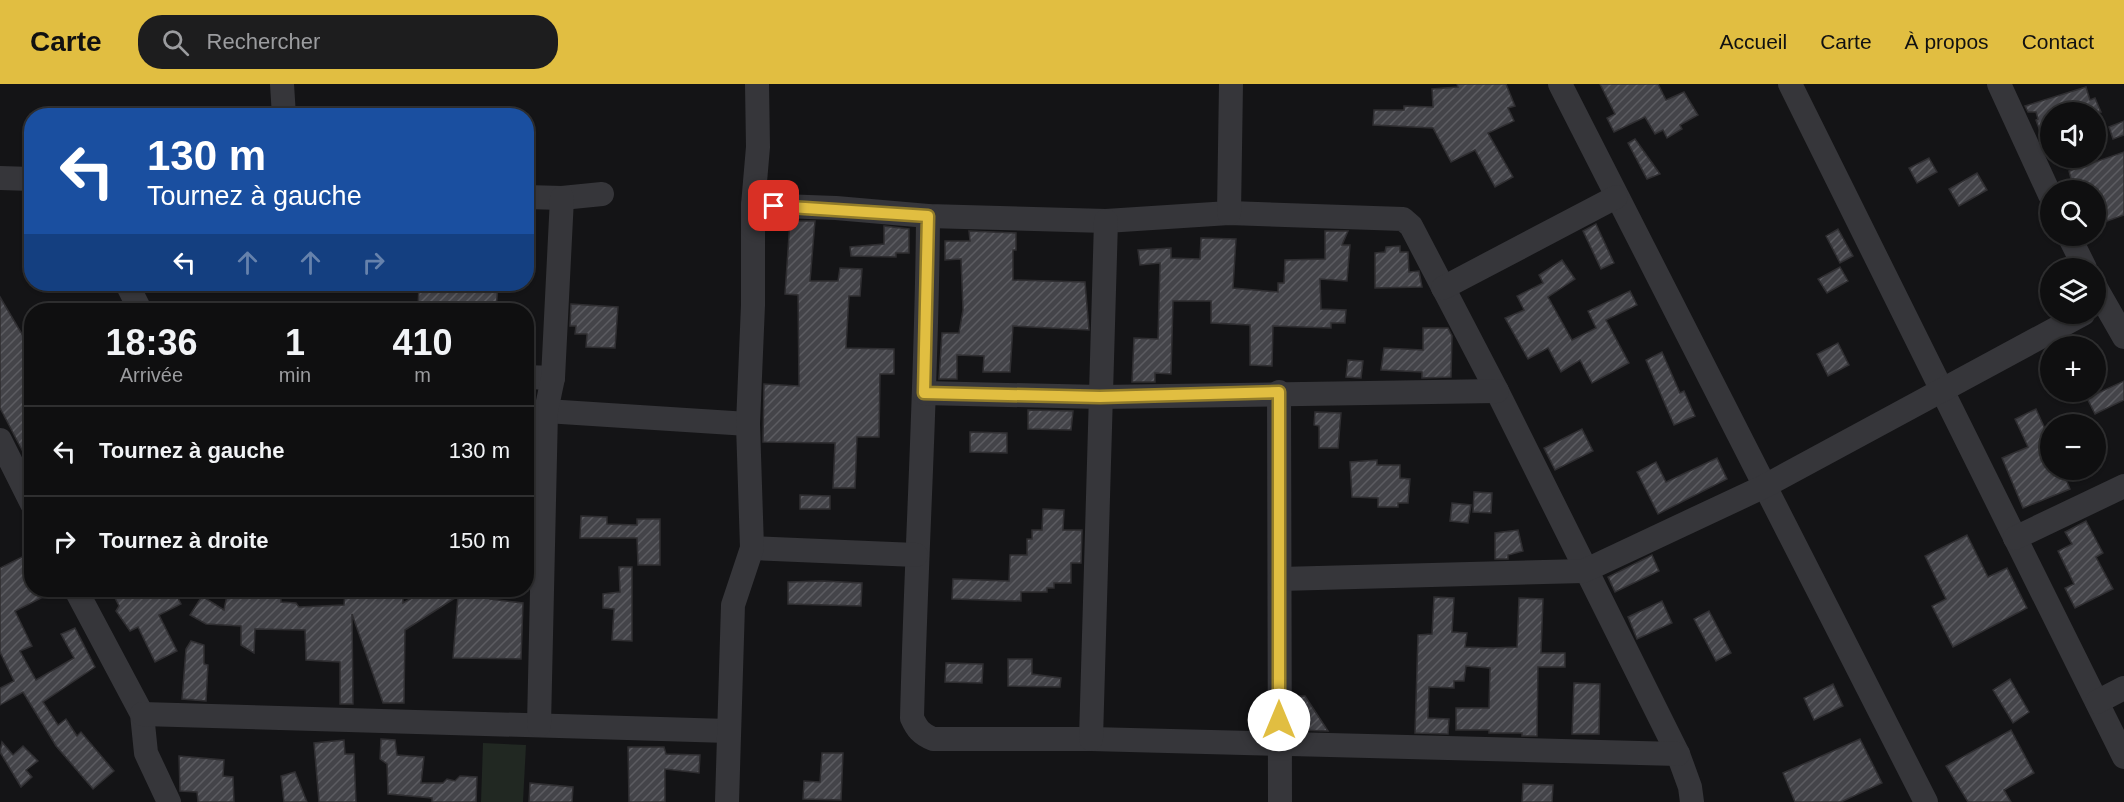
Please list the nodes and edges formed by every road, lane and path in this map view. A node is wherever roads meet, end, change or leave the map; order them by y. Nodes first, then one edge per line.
1 (282, 84) edge
2 (757, 84) edge
3 (1231, 84) edge
4 (1548, 84) edge
5 (1560, 84) edge
6 (1790, 84) edge
7 (1999, 84) edge
8 (284, 108) edge
9 (1600, 166) junction
10 (0, 178) edge
11 (24, 179) edge
12 (2043, 180) edge
13 (602, 194) dead end
14 (534, 196) edge
15 (1616, 197) junction
16 (562, 198) junction
17 (753, 205) junction
18 (1229, 213) junction
19 (928, 216) junction
20 (1106, 221) junction
21 (1443, 288) junction
22 (2106, 316) edge
23 (2056, 324) edge
24 (2124, 337) edge
25 (534, 377) edge
26 (553, 378) junction
27 (1497, 391) junction
28 (1942, 391) junction
29 (1279, 392) junction
30 (924, 393) junction
31 (1100, 397) junction
32 (546, 411) junction
33 (748, 424) junction
34 (0, 440) edge
35 (1764, 486) junction
36 (2124, 486) edge
37 (24, 488) edge
38 (2015, 538) junction
39 (535, 541) edge
40 (752, 548) junction
41 (916, 555) junction
42 (1584, 571) junction
43 (1280, 579) junction
44 (80, 597) edge
45 (2124, 688) edge
46 (2097, 702) junction
47 (142, 714) junction
48 (539, 725) junction
49 (729, 731) junction
50 (1091, 739) junction
51 (1279, 743) junction
52 (1677, 754) junction
53 (2124, 757) edge
54 (169, 802) edge
55 (727, 802) edge
56 (1280, 802) edge
57 (1692, 802) edge
58 (1926, 802) edge

1 - 8 street
2 - 17 street
3 - 18 street
4 - 9 street
5 - 9 street
6 - 28 street
7 - 12 street
9 - 15 street
10 - 11 street
13 - 16 street
14 - 16 street
15 - 21 street
15 - 35 street
16 - 26 street
17 - 19 street
17 - 33 street
18 - 20 street
18 - 21 street
19 - 20 street
19 - 30 street
20 - 31 street
21 - 27 street
22 - 24 street
23 - 28 street
25 - 26 street
26 - 32 street
27 - 29 street
27 - 42 street
28 - 35 street
28 - 38 street
29 - 31 street
29 - 43 street
30 - 31 street
30 - 41 street
31 - 50 street
32 - 33 street
32 - 39 street
33 - 40 street
34 - 37 street
35 - 42 street
35 - 58 street
36 - 38 street
38 - 46 street
39 - 48 street
40 - 41 street
40 - 49 street
41 - 50 street
42 - 43 street
42 - 52 street
43 - 51 street
44 - 47 street
45 - 46 street
46 - 53 street
47 - 48 street
47 - 54 street
48 - 49 street
49 - 55 street
50 - 51 street
51 - 52 street
51 - 56 street
52 - 57 street

